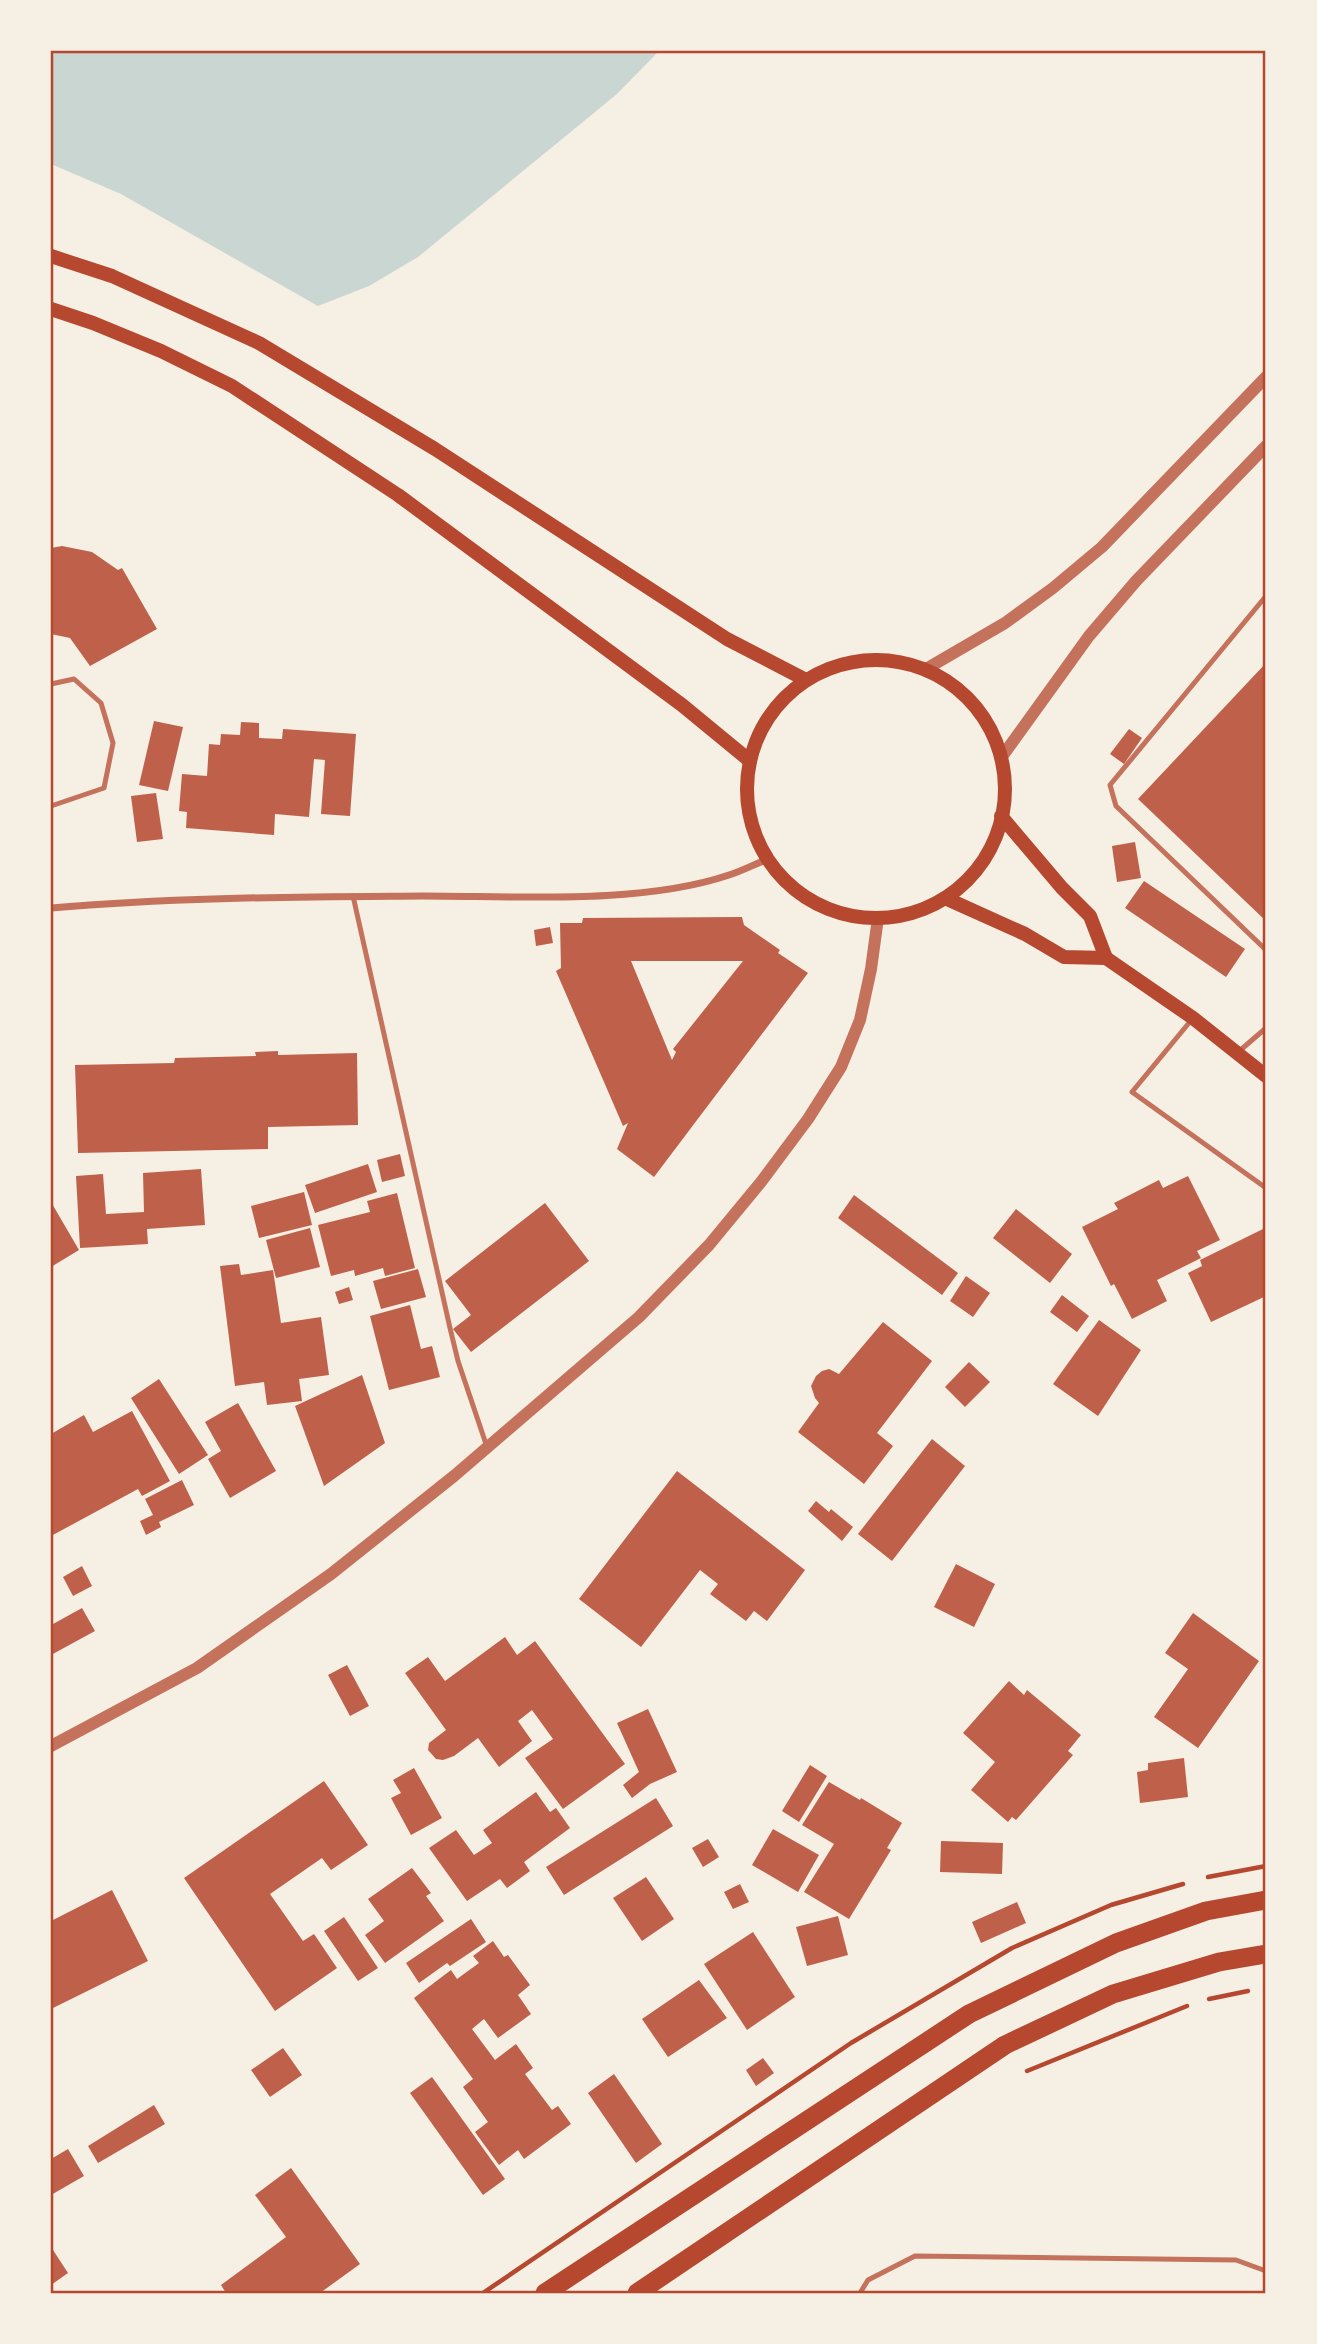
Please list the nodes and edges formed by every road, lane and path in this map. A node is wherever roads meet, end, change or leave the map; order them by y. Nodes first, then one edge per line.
1 (51, 256) edge
2 (51, 309) edge
3 (1266, 377) edge
4 (1266, 449) edge
5 (1266, 596) edge
6 (926, 669) junction
7 (806, 680) junction
8 (51, 684) edge
9 (1001, 758) junction
10 (750, 761) junction
11 (51, 806) edge
12 (1001, 816) junction
13 (768, 859) junction
14 (353, 897) junction
15 (945, 898) junction
16 (51, 908) edge
17 (878, 918) junction
18 (1266, 950) edge
19 (1106, 958) junction
20 (1193, 1018) junction
21 (1266, 1028) edge
22 (1237, 1053) junction
23 (1266, 1076) edge
24 (1266, 1188) edge
25 (487, 1447) junction
26 (51, 1746) edge
27 (1266, 1900) edge
28 (1266, 1954) edge
29 (1255, 1989) dead end
30 (1208, 2000) dead end
31 (1196, 2002) dead end
32 (1023, 2073) dead end
33 (1266, 2271) edge
34 (545, 2293) edge
35 (637, 2293) edge
36 (860, 2293) edge

1 - 7 main road
2 - 10 main road
3 - 6 street
4 - 9 street
5 - 18 lane
6 - 7 main road
6 - 9 main road
7 - 10 main road
8 - 11 lane
9 - 12 main road
10 - 13 main road
12 - 15 main road
12 - 19 main road
13 - 14 street
13 - 17 main road
14 - 16 street
14 - 25 lane
15 - 17 main road
15 - 19 main road
17 - 25 street
19 - 20 main road
20 - 22 main road
20 - 24 lane
21 - 22 lane
22 - 23 main road
25 - 26 street
27 - 34 highway
28 - 35 highway
29 - 30 path
31 - 32 path
33 - 36 lane

